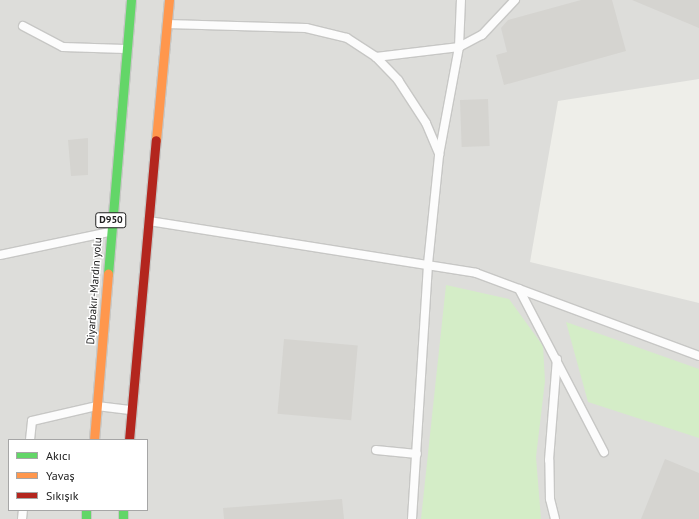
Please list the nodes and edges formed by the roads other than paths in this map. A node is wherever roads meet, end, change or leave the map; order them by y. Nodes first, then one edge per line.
1 (130, 0) edge
2 (169, 0) edge
3 (461, 0) edge
4 (515, 0) edge
5 (166, 24) junction
6 (23, 26) dead end
7 (459, 47) junction
8 (126, 49) junction
9 (376, 57) junction
10 (439, 154) junction
11 (148, 220) junction
12 (110, 232) junction
13 (0, 255) edge
14 (428, 264) junction
15 (519, 289) junction
16 (699, 356) edge
17 (557, 358) junction
18 (97, 406) junction
19 (131, 410) junction
20 (30, 439) edge
21 (94, 439) edge
22 (129, 439) edge
23 (376, 450) dead end
24 (604, 452) dead end
25 (417, 454) junction
26 (412, 519) edge
27 (555, 519) edge

1 - 8 highway, Diyarbakır-Mardin yolu / D950
2 - 5 highway
3 - 7 lane
4 - 7 lane
5 - 9 lane
5 - 11 highway
6 - 8 lane
7 - 9 lane
7 - 10 lane
8 - 12 highway, Diyarbakır-Mardin yolu / D950
9 - 10 lane
10 - 14 lane
11 - 14 lane
11 - 19 highway
12 - 13 lane
12 - 18 highway, Diyarbakır-Mardin yolu / D950
14 - 15 lane
14 - 25 lane
15 - 16 lane
15 - 17 lane
17 - 24 lane
17 - 27 lane
18 - 19 lane
18 - 20 lane
18 - 21 highway, Diyarbakır-Mardin yolu / D950
19 - 22 highway
23 - 25 lane
25 - 26 lane

